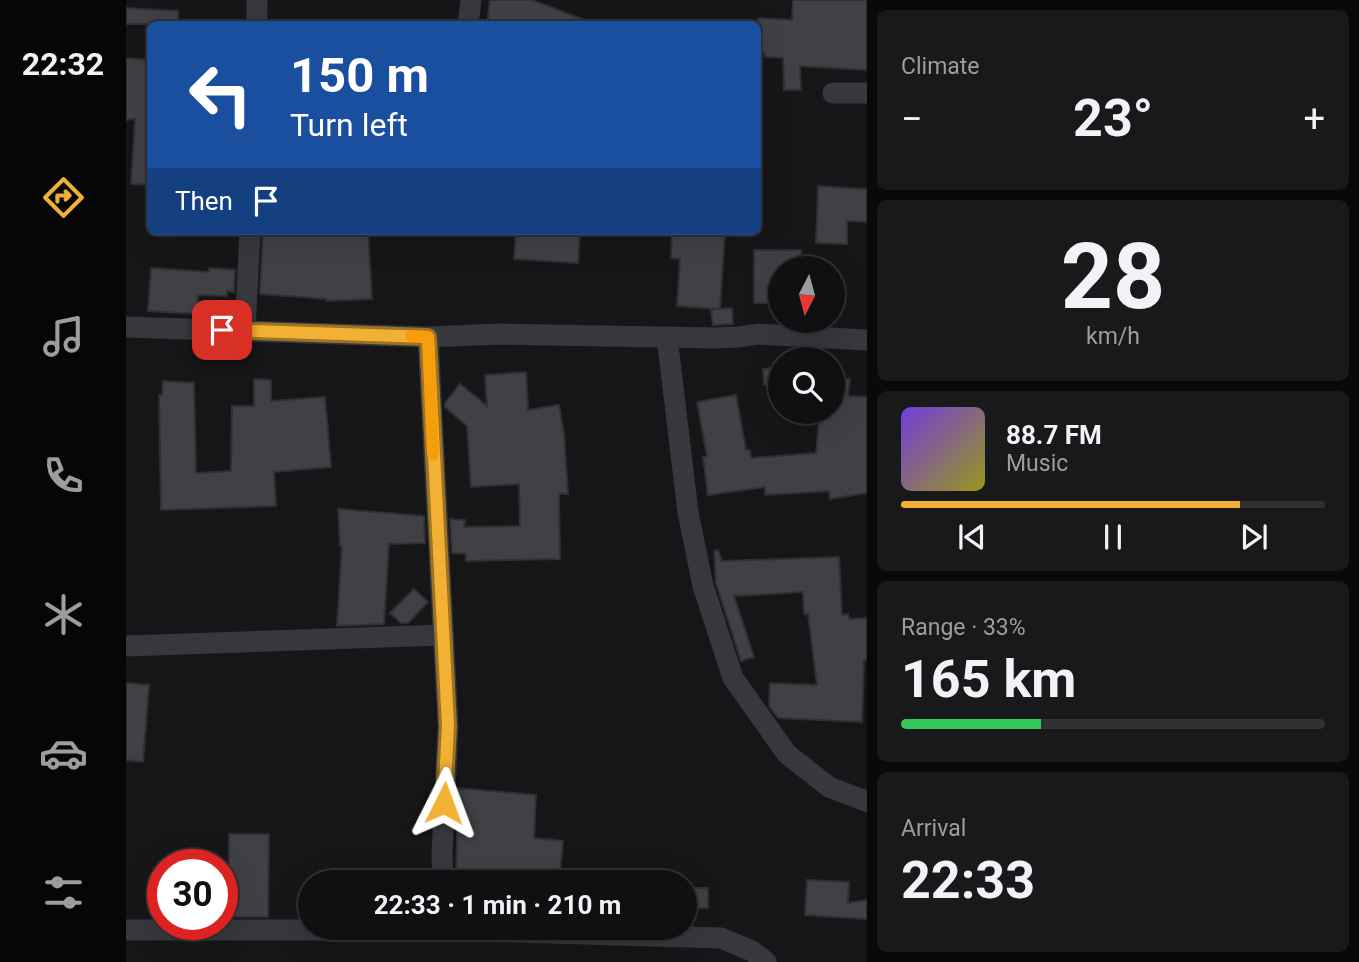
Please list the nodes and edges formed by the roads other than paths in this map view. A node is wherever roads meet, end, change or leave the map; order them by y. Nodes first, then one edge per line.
1 (257, 0) edge
2 (471, 0) edge
3 (257, 21) edge
4 (468, 21) edge
5 (833, 93) dead end
6 (867, 93) edge
7 (250, 235) edge
8 (126, 327) edge
9 (246, 331) junction
10 (428, 337) junction
11 (667, 337) junction
12 (867, 340) edge
13 (443, 635) junction
14 (126, 646) edge
15 (867, 802) edge
16 (443, 870) edge
17 (298, 929) edge
18 (126, 930) edge
19 (697, 936) edge
20 (765, 962) edge

1 - 3 street
2 - 4 street
5 - 6 street
7 - 9 street
8 - 9 street
9 - 10 street
10 - 11 street
10 - 13 street
11 - 12 street
11 - 15 street
13 - 14 street
13 - 16 street
17 - 18 street
19 - 20 street

